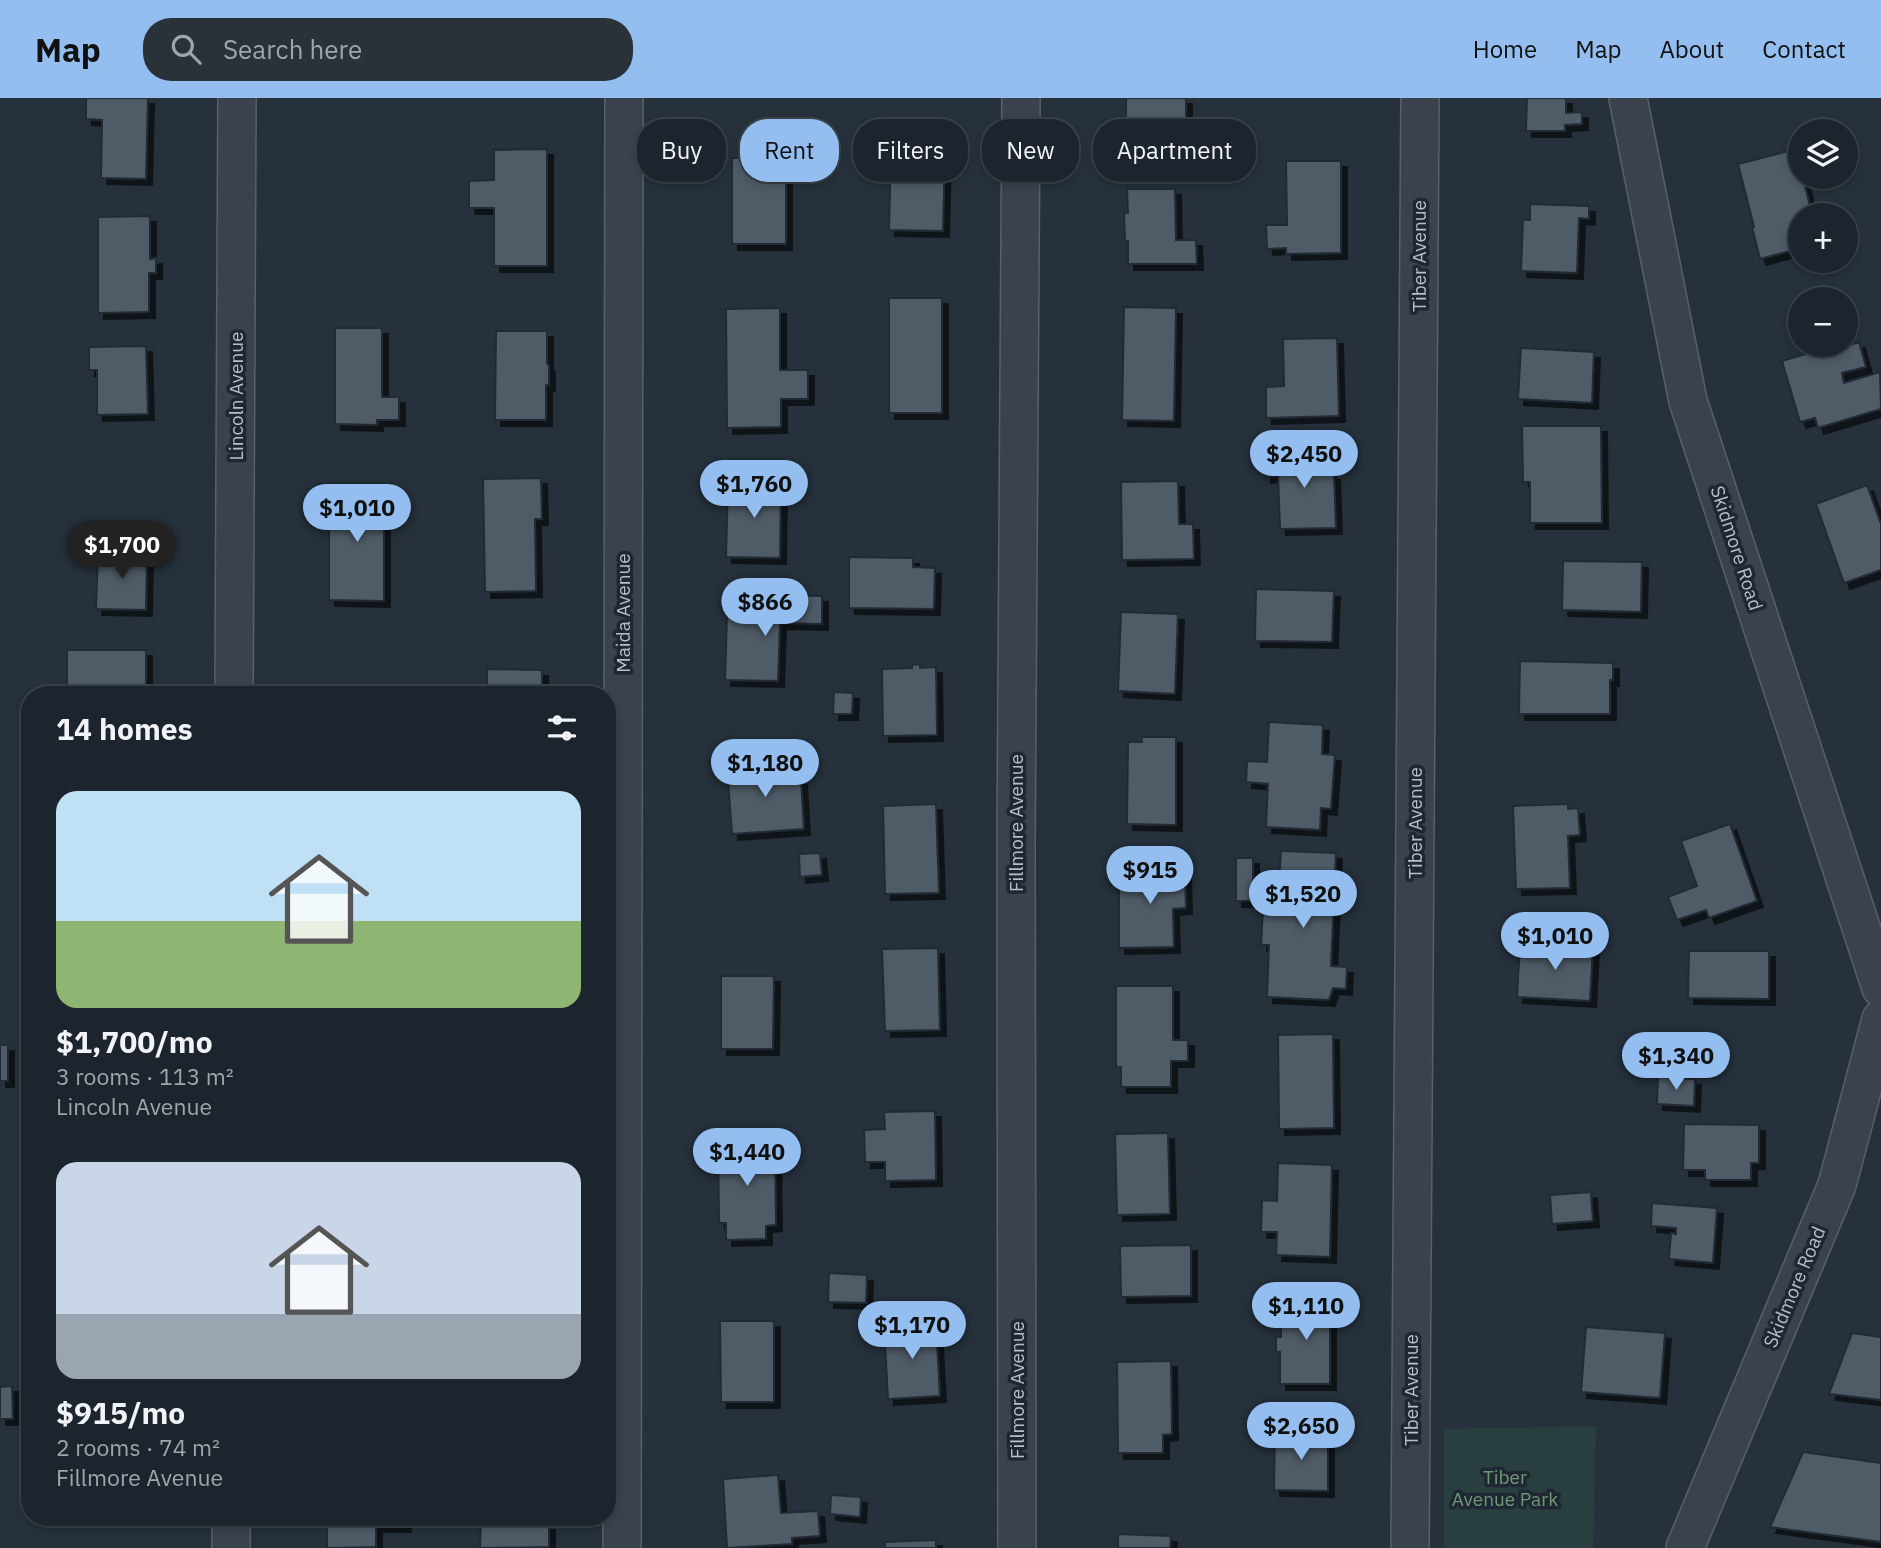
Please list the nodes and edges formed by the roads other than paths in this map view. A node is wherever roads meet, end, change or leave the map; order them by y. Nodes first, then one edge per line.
1 (237, 98) edge
2 (624, 98) edge
3 (1021, 98) edge
4 (1420, 98) edge
5 (1628, 98) edge
6 (234, 686) edge
7 (1881, 988) edge
8 (1881, 1019) edge
9 (231, 1526) edge
10 (231, 1548) edge
11 (622, 1548) edge
12 (1017, 1548) edge
13 (1410, 1548) edge
14 (1685, 1548) edge

1 - 6 street, Lincoln Avenue
2 - 11 street, Maida Avenue
3 - 12 street, Fillmore Avenue
4 - 13 street, Tiber Avenue
5 - 7 street, Skidmore Road
8 - 14 street, Skidmore Road
9 - 10 street

